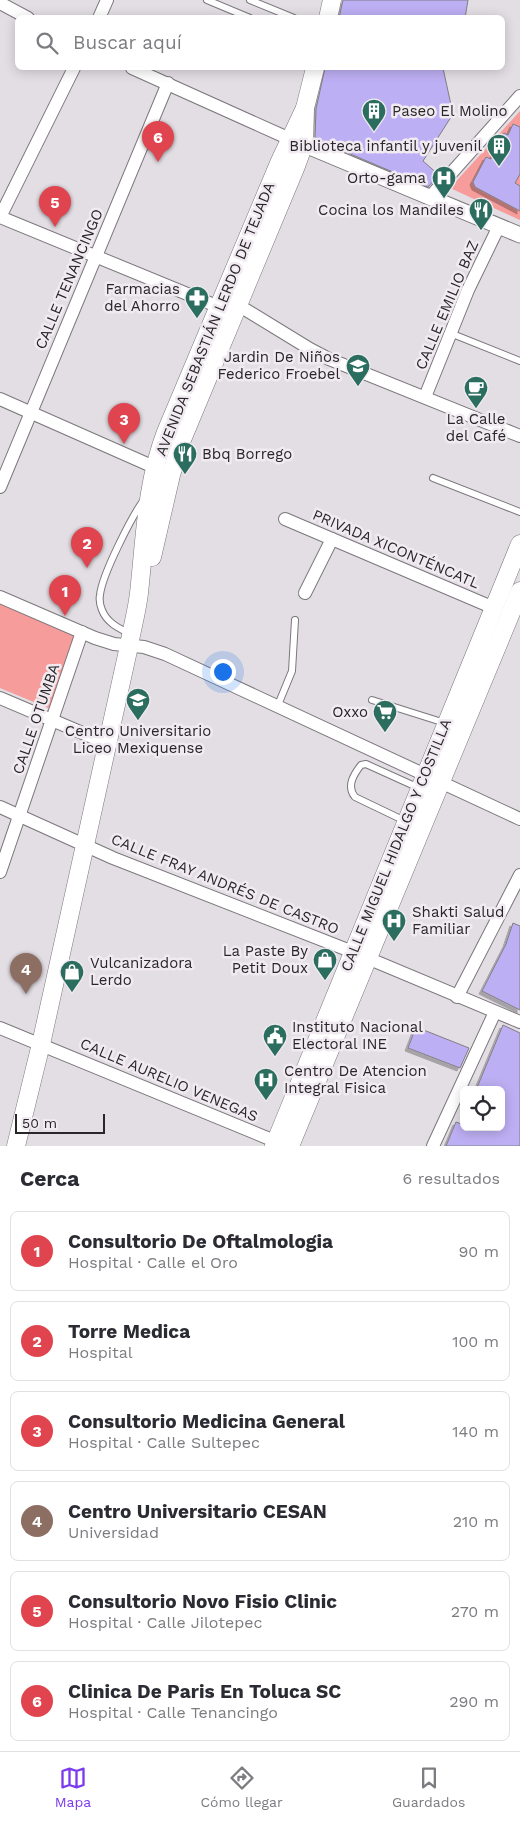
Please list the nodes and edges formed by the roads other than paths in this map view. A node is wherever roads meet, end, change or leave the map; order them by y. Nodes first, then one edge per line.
1 (108, 0) edge
2 (210, 0) edge
3 (250, 0) edge
4 (332, 0) edge
5 (0, 3) edge
6 (22, 15) edge
7 (100, 15) edge
8 (243, 15) edge
9 (284, 15) edge
10 (329, 15) edge
11 (73, 70) edge
12 (137, 70) edge
13 (315, 70) edge
14 (168, 83) junction
15 (520, 96) edge
16 (297, 141) junction
17 (430, 197) junction
18 (0, 217) edge
19 (499, 226) junction
20 (520, 235) edge
21 (96, 257) junction
22 (238, 305) junction
23 (218, 308) junction
24 (450, 333) junction
25 (520, 361) edge
26 (425, 397) junction
27 (0, 399) edge
28 (30, 412) junction
29 (520, 436) edge
30 (154, 467) junction
31 (433, 478) dead end
32 (0, 487) edge
33 (149, 495) junction
34 (520, 512) edge
35 (285, 520) dead end
36 (332, 539) junction
37 (520, 544) edge
38 (520, 591) edge
39 (305, 593) dead end
40 (139, 595) junction
41 (0, 598) edge
42 (494, 608) junction
43 (295, 620) dead end
44 (82, 632) junction
45 (130, 640) junction
46 (0, 698) edge
47 (372, 700) dead end
48 (278, 705) junction
49 (53, 721) junction
50 (446, 724) junction
51 (106, 743) junction
52 (422, 782) junction
53 (442, 782) junction
54 (0, 807) edge
55 (20, 816) junction
56 (520, 819) edge
57 (406, 822) junction
58 (84, 845) junction
59 (0, 872) edge
60 (520, 875) edge
61 (360, 956) junction
62 (457, 996) junction
63 (495, 1012) junction
64 (520, 1022) edge
65 (0, 1028) edge
66 (41, 1044) junction
67 (282, 1145) edge
68 (16, 1146) edge
69 (433, 1146) edge

1 - 7 street
2 - 8 lane
3 - 9 lane
4 - 10 main road
5 - 6 street
11 - 18 street
12 - 14 street
13 - 16 main road, AVENIDA SEBASTIÁN LERDO DE TEJADA
14 - 16 street
14 - 21 street, CALLE TENANCINGO
15 - 17 street
16 - 17 street
16 - 22 main road, AVENIDA SEBASTIÁN LERDO DE TEJADA
16 - 23 main road, AVENIDA SEBASTIÁN LERDO DE TEJADA
17 - 19 street
18 - 21 street
19 - 20 street
19 - 24 street, CALLE EMILIO BAZ
21 - 23 street
21 - 28 street, CALLE TENANCINGO
22 - 26 street
22 - 40 main road, AVENIDA SEBASTIÁN LERDO DE TEJADA
23 - 30 main road, AVENIDA SEBASTIÁN LERDO DE TEJADA
24 - 25 lane
24 - 26 street, CALLE EMILIO BAZ
26 - 29 street
27 - 28 street
28 - 30 street
28 - 32 street, CALLE TENANCINGO
30 - 33 main road, AVENIDA SEBASTIÁN LERDO DE TEJADA
31 - 34 lane
33 - 40 main road, AVENIDA SEBASTIÁN LERDO DE TEJADA
33 - 45 lane
35 - 36 street, PRIVADA XICONTÉNCATL
36 - 39 street
36 - 42 street, PRIVADA XICONTÉNCATL
37 - 42 main road, CALLE MIGUEL HIDALGO Y COSTILLA
38 - 53 main road, CALLE MIGUEL HIDALGO Y COSTILLA
40 - 45 main road, AVENIDA SEBASTIÁN LERDO DE TEJADA
41 - 44 street
42 - 50 main road, CALLE MIGUEL HIDALGO Y COSTILLA
43 - 48 lane
44 - 45 street
44 - 49 street, CALLE OTUMBA
45 - 48 street
45 - 51 main road, AVENIDA SEBASTIÁN LERDO DE TEJADA
46 - 49 street
47 - 50 lane
48 - 52 street
49 - 51 street
49 - 55 street, CALLE OTUMBA
50 - 52 main road, CALLE MIGUEL HIDALGO Y COSTILLA
51 - 58 main road, AVENIDA SEBASTIÁN LERDO DE TEJADA
52 - 53 street
52 - 57 main road, CALLE MIGUEL HIDALGO Y COSTILLA
52 - 57 lane
53 - 56 street
53 - 61 main road, CALLE MIGUEL HIDALGO Y COSTILLA
54 - 55 street, CALLE FRAY ANDRÉS DE CASTRO
55 - 58 street, CALLE FRAY ANDRÉS DE CASTRO
55 - 59 street, CALLE OTUMBA
57 - 61 main road, CALLE MIGUEL HIDALGO Y COSTILLA
58 - 61 street, CALLE FRAY ANDRÉS DE CASTRO
58 - 66 main road, AVENIDA SEBASTIÁN LERDO DE TEJADA
60 - 62 street
61 - 62 street, CALLE FRAY ANDRÉS DE CASTRO
61 - 67 main road, CALLE MIGUEL HIDALGO Y COSTILLA
62 - 63 street, CALLE FRAY ANDRÉS DE CASTRO
63 - 64 street, CALLE FRAY ANDRÉS DE CASTRO
63 - 69 street
65 - 66 street, CALLE AURELIO VENEGAS
66 - 67 street, CALLE AURELIO VENEGAS
66 - 68 main road, AVENIDA SEBASTIÁN LERDO DE TEJADA

